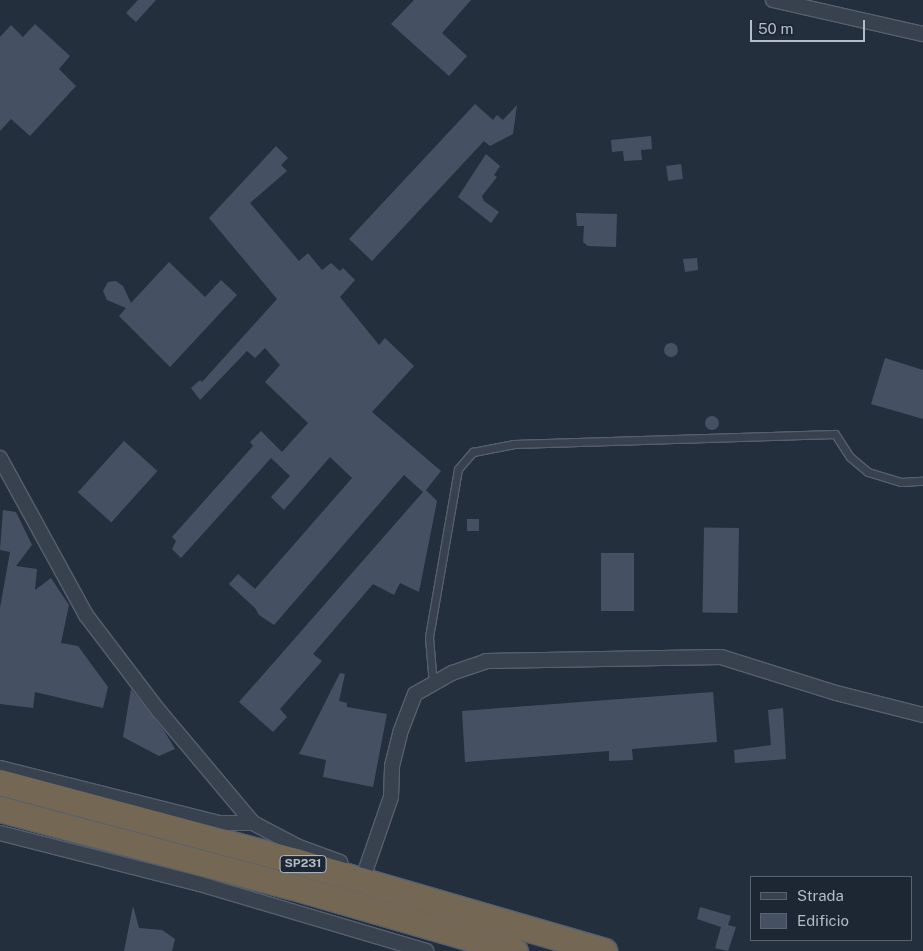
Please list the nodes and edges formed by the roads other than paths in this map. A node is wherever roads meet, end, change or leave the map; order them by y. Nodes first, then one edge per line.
1 (773, 0) edge
2 (923, 34) edge
3 (0, 458) edge
4 (923, 482) edge
5 (433, 684) junction
6 (923, 715) edge
7 (0, 768) edge
8 (0, 782) edge
9 (0, 809) edge
10 (253, 823) junction
11 (0, 833) edge
12 (365, 872) junction
13 (469, 911) junction
14 (396, 946) edge
15 (426, 951) edge
16 (515, 951) edge
17 (604, 951) edge

1 - 2 street
3 - 10 street
4 - 5 lane
5 - 6 street
5 - 12 street
7 - 10 street
8 - 13 highway, SP231
9 - 16 highway, SP231
10 - 12 street
11 - 14 street
12 - 13 street
13 - 17 highway, SP231
14 - 15 street

